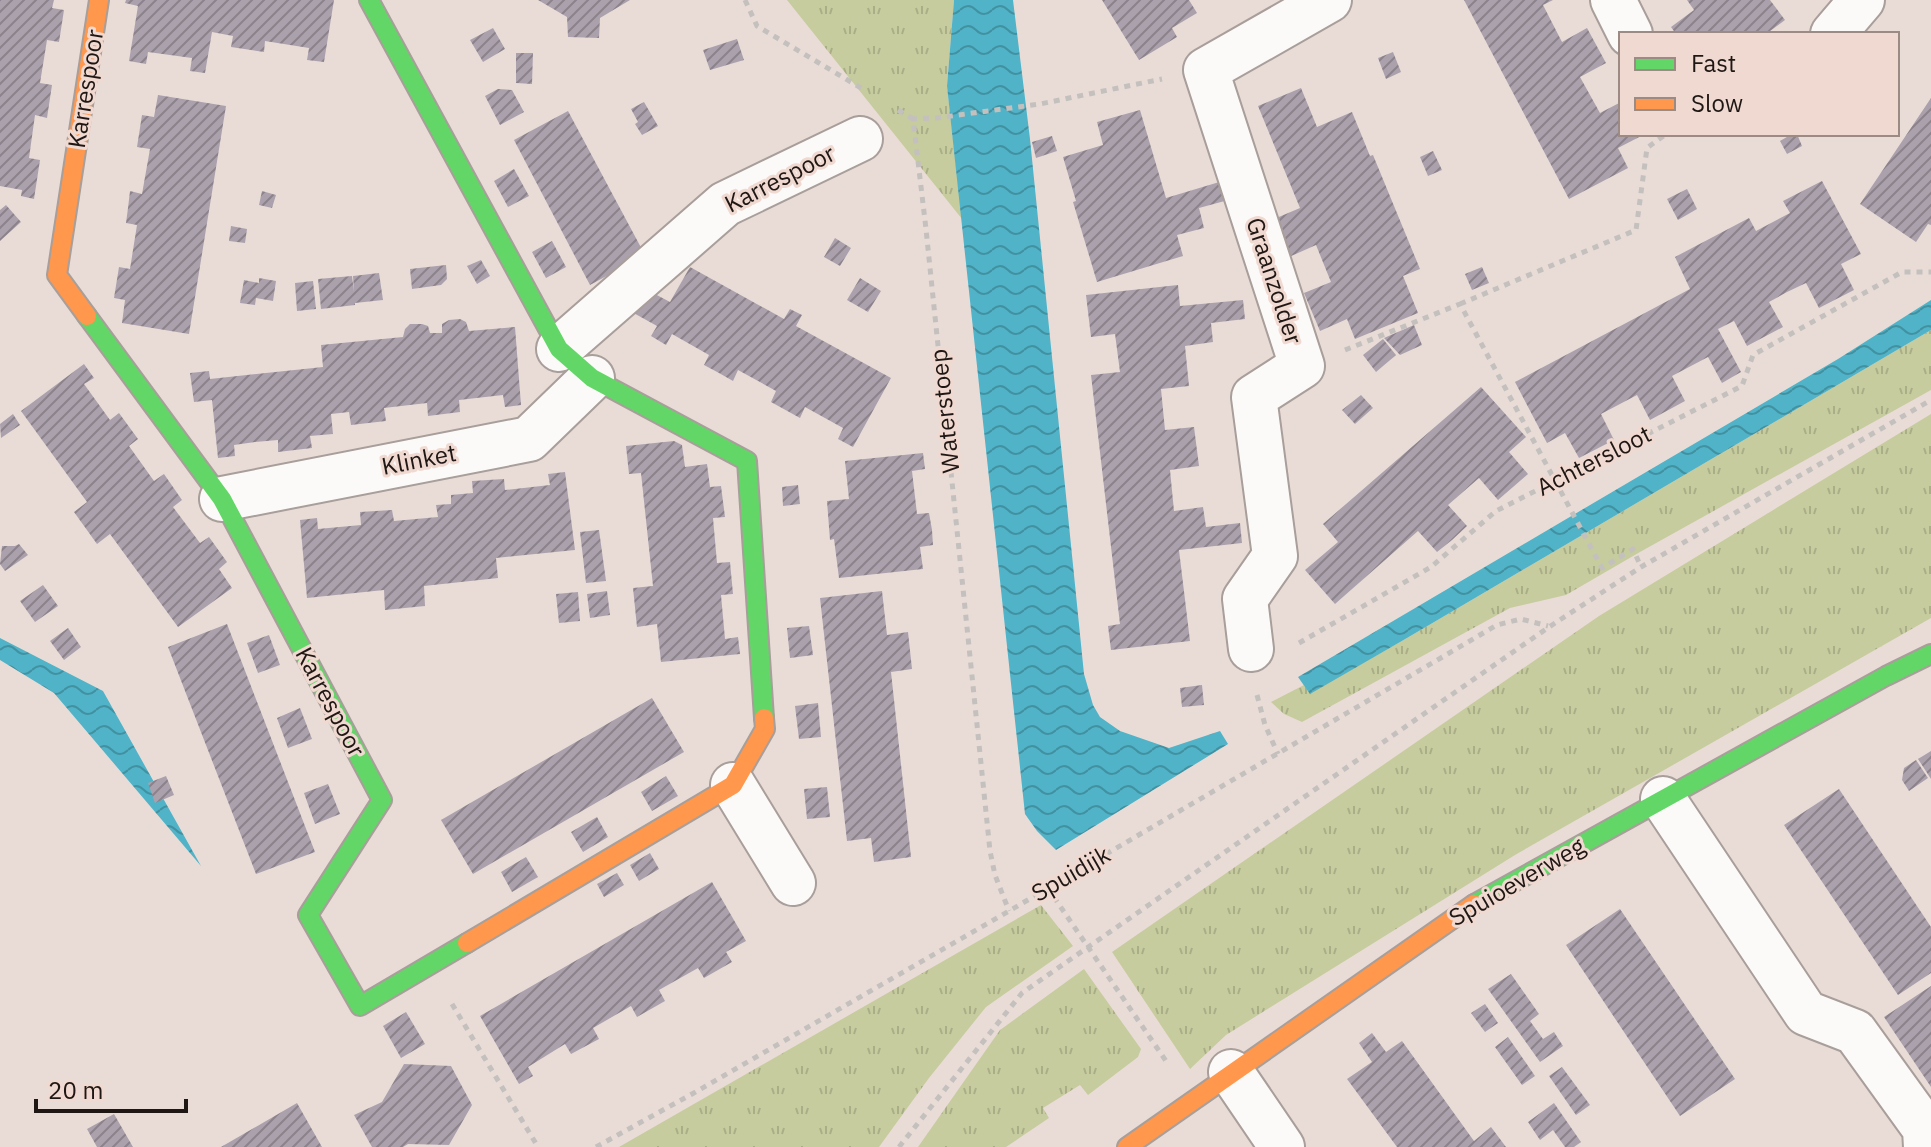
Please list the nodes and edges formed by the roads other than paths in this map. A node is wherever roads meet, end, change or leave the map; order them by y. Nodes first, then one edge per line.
1 (99, 0) edge
2 (369, 0) edge
3 (1329, 0) edge
4 (1613, 0) edge
5 (1862, 0) edge
6 (1629, 32) edge
7 (1835, 32) edge
8 (860, 139) dead end
9 (559, 349) junction
10 (592, 378) junction
11 (222, 499) junction
12 (1931, 654) edge
13 (1251, 655) road end
14 (733, 785) junction
15 (1663, 799) junction
16 (793, 883) dead end
17 (1231, 1072) junction
18 (1127, 1147) edge
19 (1282, 1147) edge
20 (1926, 1147) edge

1 - 11 street, Karrespoor
2 - 9 street, Karrespoor
3 - 13 street, Graanzolder
4 - 6 street
5 - 7 street
8 - 9 street, Karrespoor
9 - 10 street, Karrespoor
10 - 11 street, Klinket
10 - 14 street, Karrespoor
11 - 14 street, Karrespoor
12 - 15 street, Spuioeverweg
14 - 16 street
15 - 17 street, Spuioeverweg
15 - 20 street
17 - 18 street, Spuioeverweg
17 - 19 street

